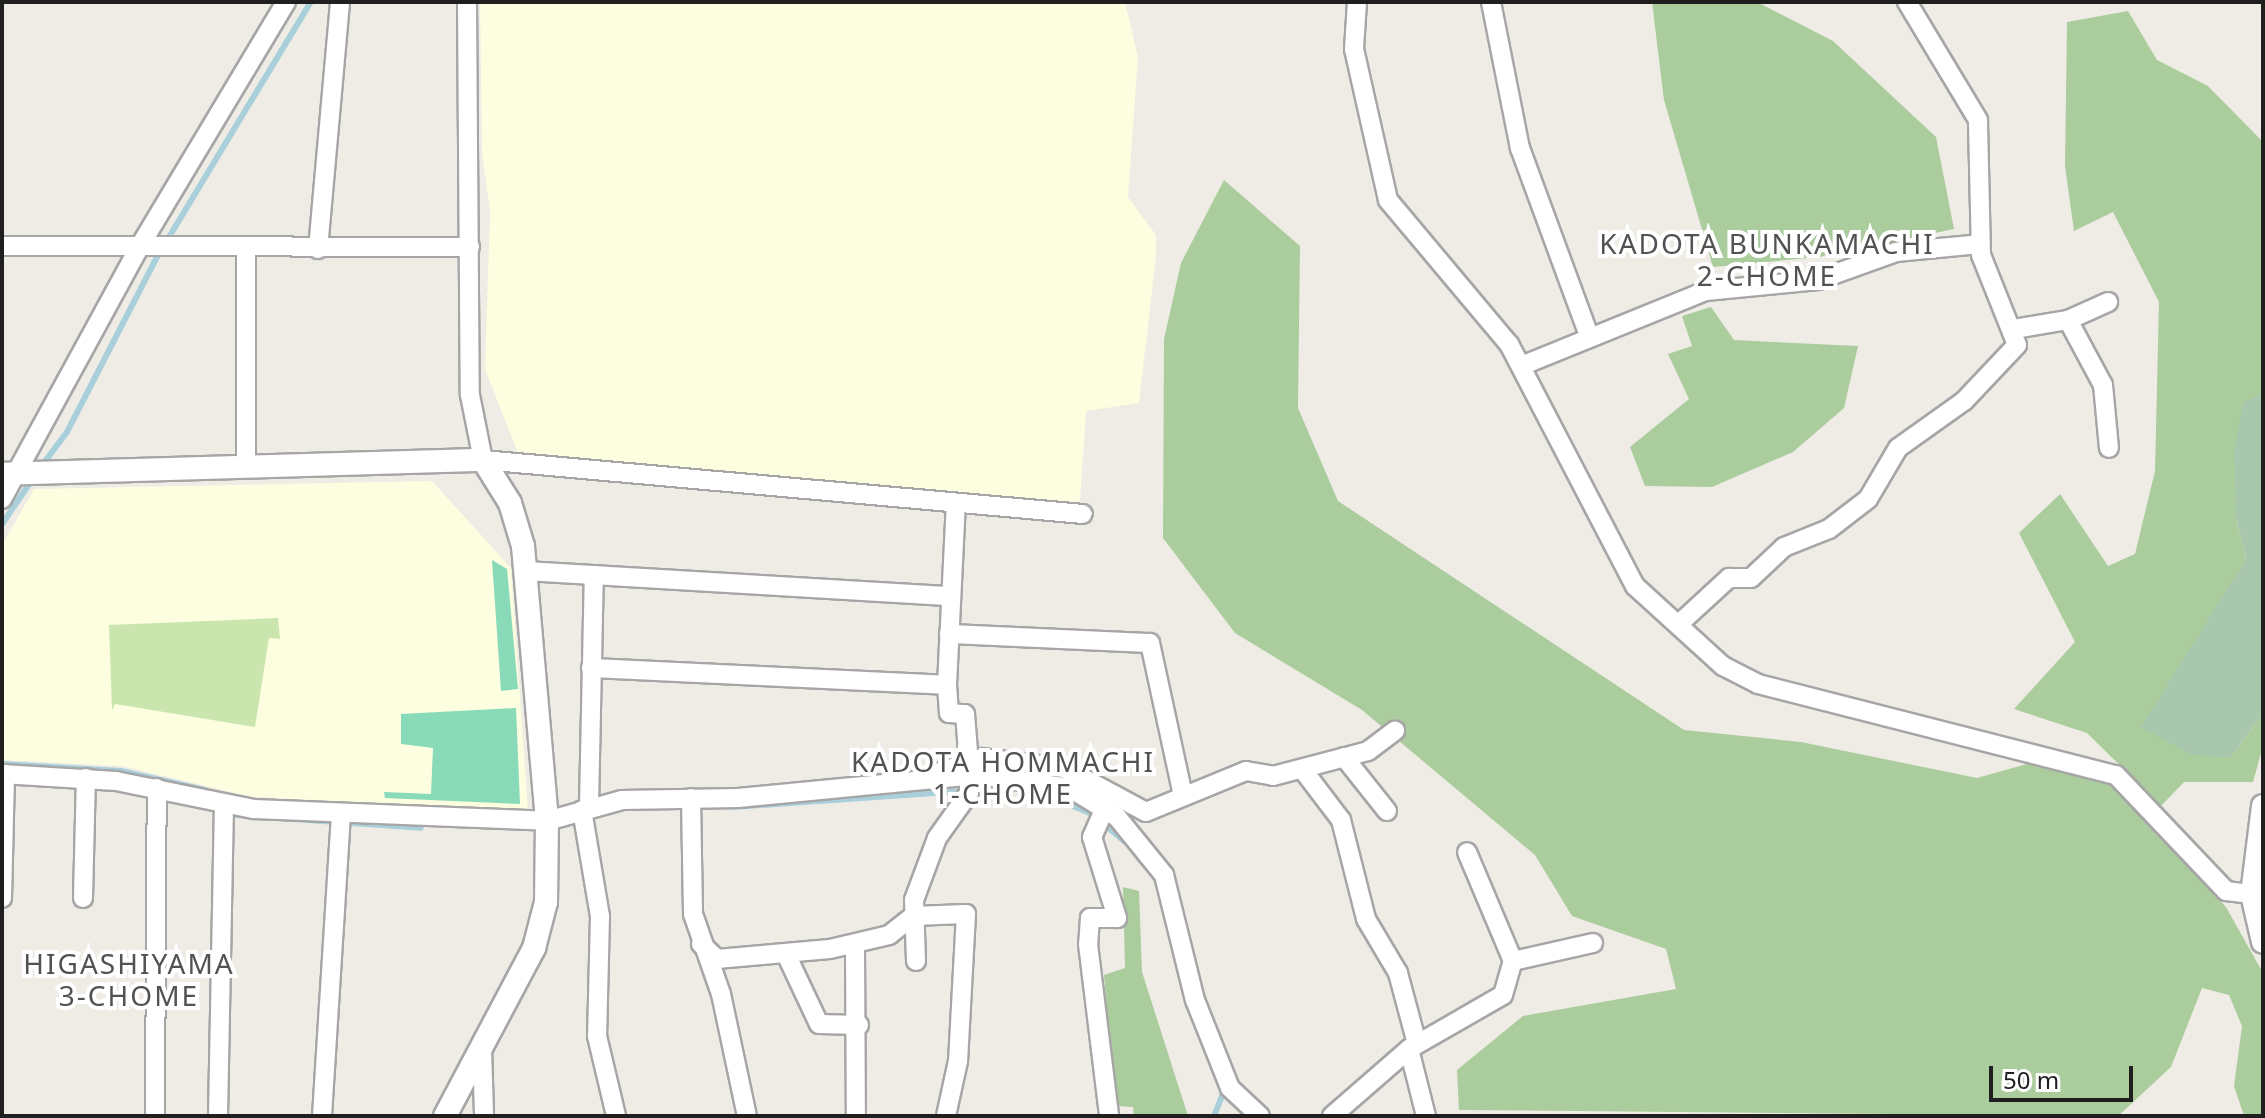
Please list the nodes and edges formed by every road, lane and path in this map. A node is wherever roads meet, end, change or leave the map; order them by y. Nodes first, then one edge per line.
1 (286, 2) edge
2 (340, 2) edge
3 (467, 2) edge
4 (1357, 2) edge
5 (1491, 2) edge
6 (1907, 2) edge
7 (1980, 244) junction
8 (2, 246) edge
9 (470, 247) junction
10 (318, 249) junction
11 (246, 250) junction
12 (152, 251) junction
13 (2108, 302) dead end
14 (2068, 320) junction
15 (2014, 329) junction
16 (1590, 338) junction
17 (1521, 366) junction
18 (2109, 448) dead end
19 (483, 460) junction
20 (246, 467) junction
21 (22, 473) edge
22 (2, 499) edge
23 (956, 503) junction
24 (1083, 514) dead end
25 (526, 571) junction
26 (594, 575) junction
27 (950, 596) junction
28 (1680, 623) junction
29 (949, 634) junction
30 (591, 668) junction
31 (947, 685) junction
32 (1395, 731) dead end
33 (1344, 757) junction
34 (1303, 770) junction
35 (4, 774) edge
36 (86, 778) junction
37 (969, 779) junction
38 (157, 788) junction
39 (1183, 795) junction
40 (691, 798) junction
41 (224, 804) junction
42 (2263, 806) edge
43 (586, 808) junction
44 (1387, 811) dead end
45 (1102, 815) junction
46 (341, 816) junction
47 (547, 821) junction
48 (1467, 852) dead end
49 (2252, 894) junction
50 (2, 898) edge
51 (83, 898) dead end
52 (913, 916) junction
53 (2263, 942) edge
54 (1593, 943) dead end
55 (701, 944) junction
56 (855, 946) junction
57 (786, 954) junction
58 (916, 961) dead end
59 (1513, 961) junction
60 (859, 1025) junction
61 (482, 1047) junction
62 (1413, 1047) junction
63 (155, 1116) edge
64 (218, 1116) edge
65 (322, 1116) edge
66 (445, 1116) edge
67 (484, 1116) edge
68 (616, 1116) edge
69 (747, 1116) edge
70 (856, 1116) edge
71 (946, 1116) edge
72 (1109, 1116) edge
73 (1260, 1116) edge
74 (1332, 1116) edge
75 (1426, 1116) edge

1 - 12 street
2 - 10 street
3 - 9 street
4 - 17 street
5 - 16 street
6 - 7 street
7 - 15 street
7 - 16 street
8 - 12 street
9 - 10 street
9 - 19 street
10 - 11 street
11 - 12 street
11 - 20 street
12 - 21 street
13 - 14 street
14 - 15 street
14 - 18 street
15 - 28 street
16 - 17 street
17 - 28 street
19 - 20 street
19 - 23 street
19 - 25 street
20 - 21 street
21 - 22 street
23 - 24 street
23 - 27 street
25 - 26 street
25 - 47 street
26 - 27 street
26 - 30 street
27 - 29 street
28 - 49 street
29 - 31 street
29 - 39 street
30 - 31 street
30 - 43 street
31 - 37 street
32 - 33 street
33 - 34 street
33 - 44 street
34 - 39 street
34 - 62 street
35 - 36 street
35 - 50 street
36 - 38 street
36 - 51 street
37 - 39 street
37 - 40 street
37 - 45 street
37 - 52 street
38 - 41 street
38 - 63 street
40 - 43 street
40 - 55 street
41 - 46 street
41 - 64 street
42 - 49 street
43 - 47 street
43 - 68 street
45 - 72 street
45 - 73 street
46 - 47 street
46 - 65 street
47 - 61 street
48 - 59 street
49 - 53 street
52 - 56 street
52 - 58 street
52 - 71 street
54 - 59 street
55 - 57 street
55 - 69 street
56 - 57 street
56 - 60 street
57 - 60 street
59 - 62 street
60 - 70 street
61 - 66 street
61 - 67 street
62 - 74 street
62 - 75 street

